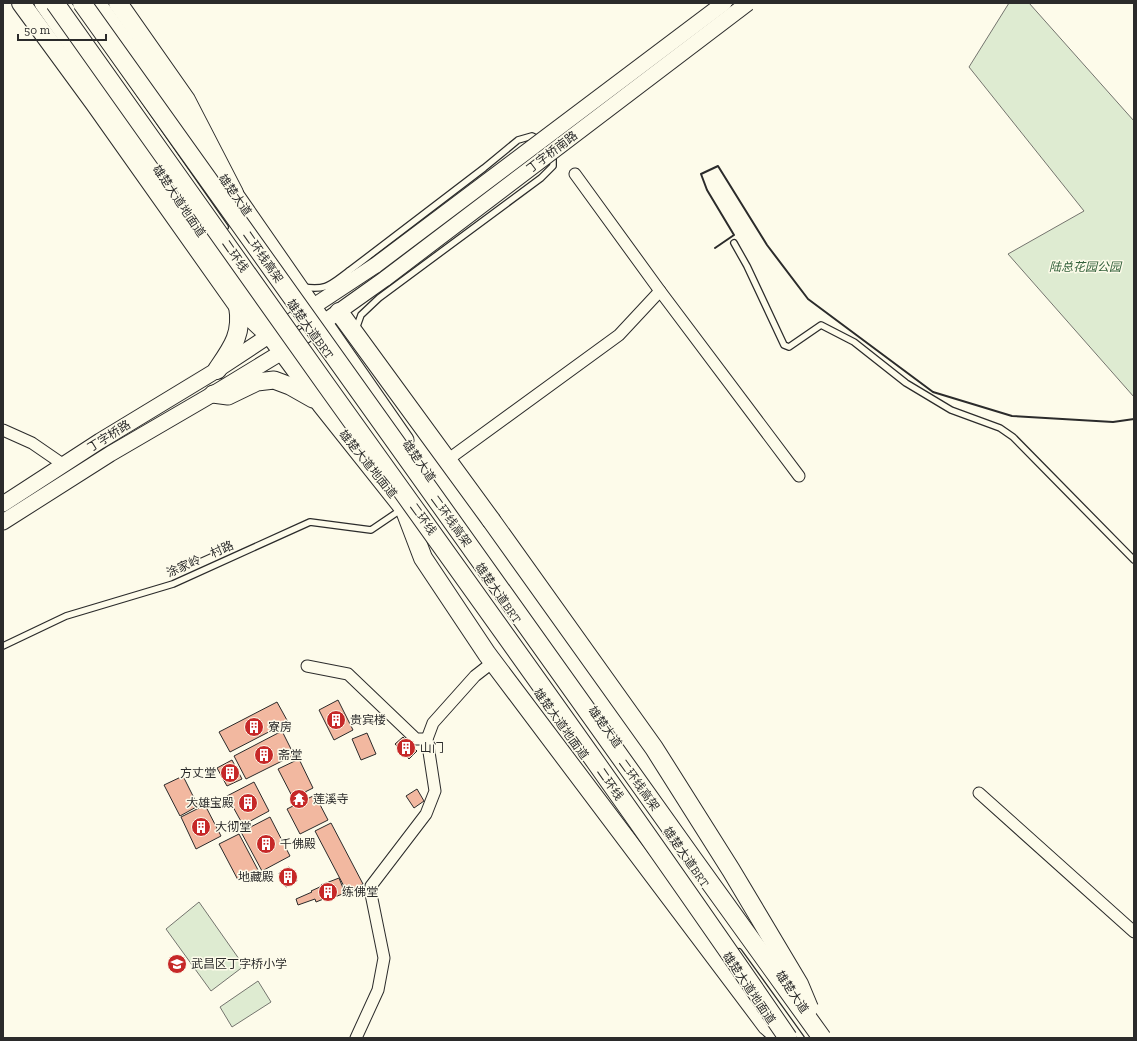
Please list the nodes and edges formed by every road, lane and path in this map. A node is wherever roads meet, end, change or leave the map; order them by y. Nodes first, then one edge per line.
1 (21, 3) edge
2 (43, 3) edge
3 (55, 3) edge
4 (68, 3) edge
5 (82, 3) edge
6 (98, 3) edge
7 (118, 3) edge
8 (724, 3) edge
9 (748, 3) edge
10 (545, 143) dead end
11 (549, 149) dead end
12 (575, 174) dead end
13 (234, 192) junction
14 (227, 230) dead end
15 (734, 243) dead end
16 (349, 270) junction
17 (298, 286) junction
18 (343, 287) junction
19 (660, 291) junction
20 (379, 298) junction
21 (355, 301) junction
22 (238, 306) junction
23 (313, 307) junction
24 (340, 312) junction
25 (324, 323) junction
26 (297, 329) junction
27 (355, 334) junction
28 (270, 336) junction
29 (282, 352) junction
30 (217, 370) junction
31 (213, 394) junction
32 (321, 405) junction
33 (3, 430) edge
34 (446, 460) junction
35 (64, 465) junction
36 (799, 476) dead end
37 (3, 504) edge
38 (404, 508) junction
39 (3, 522) edge
40 (1134, 560) edge
41 (3, 646) edge
42 (493, 662) junction
43 (307, 666) dead end
44 (428, 739) junction
45 (979, 793) dead end
46 (1134, 932) edge
47 (736, 947) dead end
48 (822, 1037) edge
49 (356, 1038) edge
50 (782, 1038) edge
51 (788, 1038) edge
52 (801, 1038) edge

1 - 22 highway
2 - 28 main road, 雄楚大道地面道
3 - 51 highway, 二环线, bridge
4 - 14 lane
5 - 48 highway, 二环线高架, bridge
6 - 13 main road, 雄楚大道
7 - 13 highway
8 - 18 main road, 丁字桥南路, bridge
9 - 21 main road, 丁字桥南路, bridge
10 - 16 lane
11 - 20 lane
12 - 19 street
13 - 17 main road, 雄楚大道
15 - 40 lane
16 - 17 lane
16 - 18 lane
17 - 23 main road, 雄楚大道
18 - 23 main road, 丁字桥南路
19 - 34 street
19 - 36 street
20 - 21 lane
20 - 27 lane
21 - 24 main road, 丁字桥南路
22 - 28 highway
22 - 30 highway
23 - 25 main road, 雄楚大道
23 - 26 main road, 丁字桥南路
24 - 25 main road, 丁字桥南路
24 - 27 highway
25 - 26 main road, 丁字桥南路
25 - 48 main road, 雄楚大道
26 - 28 main road, 丁字桥路
26 - 29 main road, 丁字桥路
27 - 34 highway
28 - 29 main road, 雄楚大道地面道
28 - 30 main road, 丁字桥路
29 - 31 main road, 丁字桥路
29 - 32 main road, 雄楚大道地面道
30 - 35 main road, 丁字桥路
31 - 32 main road
31 - 39 main road, 丁字桥路
32 - 38 main road, 雄楚大道地面道
33 - 35 street
34 - 48 highway, bridge
35 - 37 main road, 丁字桥路
38 - 41 lane, 涂家岭一村路
38 - 42 highway
38 - 50 main road, 雄楚大道地面道
42 - 44 street
42 - 50 highway
43 - 44 street
44 - 49 street
45 - 46 street
47 - 52 lane

